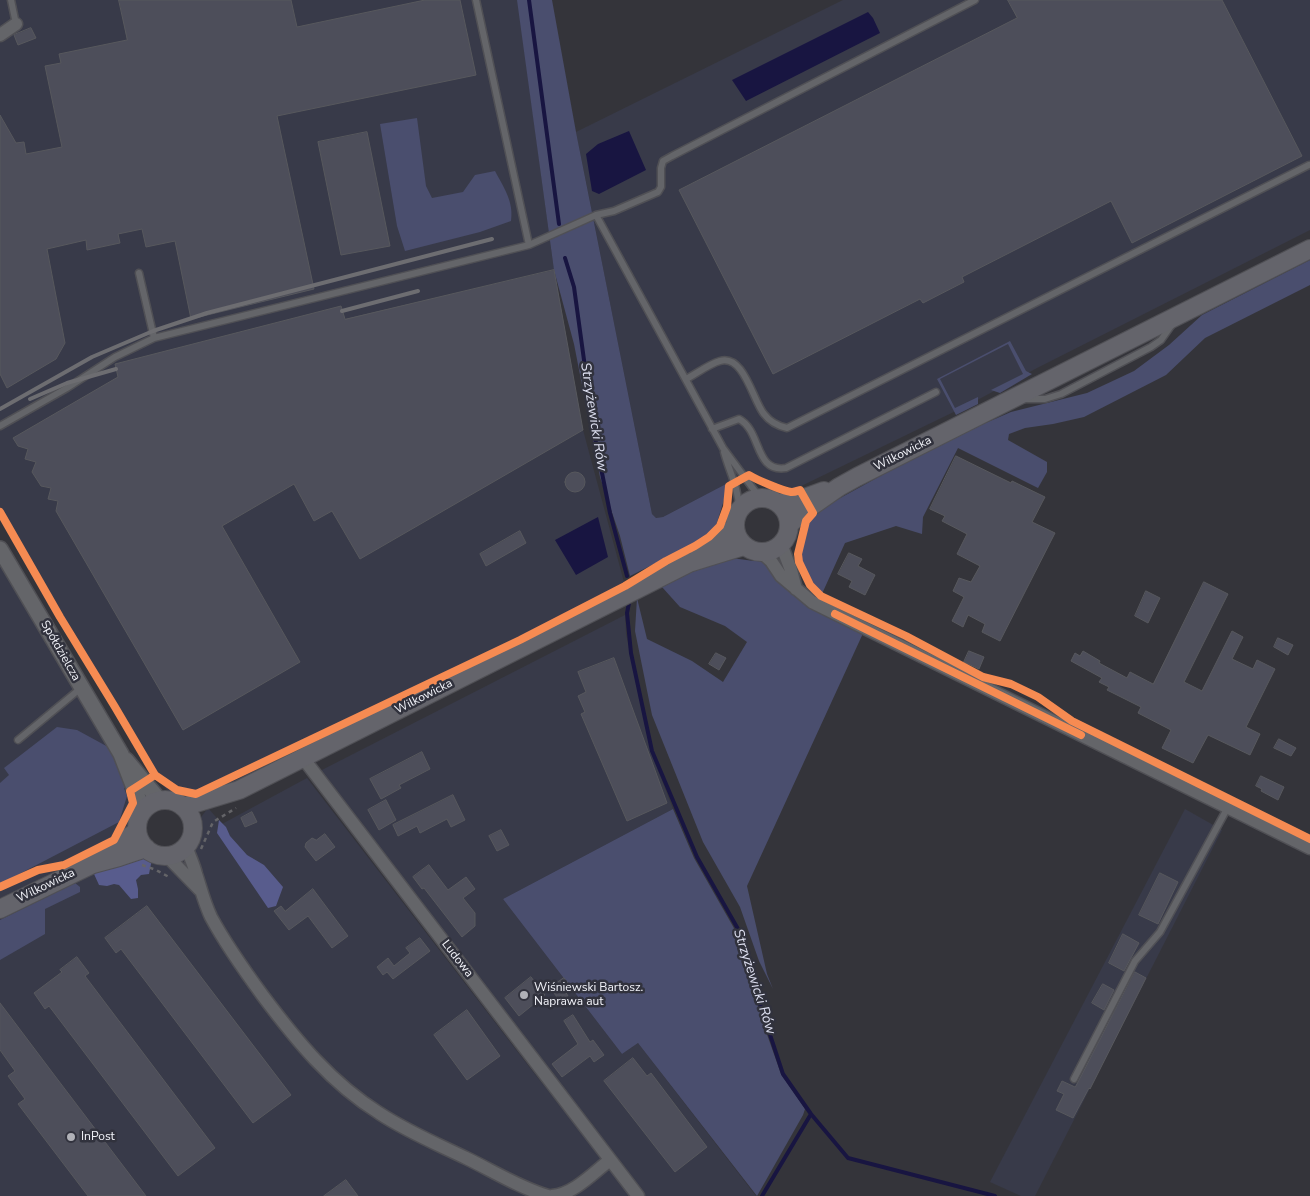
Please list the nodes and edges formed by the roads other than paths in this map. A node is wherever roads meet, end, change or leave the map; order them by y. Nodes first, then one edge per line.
1 (10, 0) edge
2 (476, 0) edge
3 (975, 0) edge
4 (16, 24) joint
5 (0, 35) edge
6 (1309, 165) edge
7 (596, 215) junction
8 (529, 245) junction
9 (1310, 249) edge
10 (139, 273) dead end
11 (154, 338) junction
12 (686, 379) junction
13 (936, 392) dead end
14 (0, 426) edge
15 (712, 429) junction
16 (723, 448) junction
17 (839, 487) junction
18 (760, 498) junction
19 (778, 503) junction
20 (739, 509) junction
21 (789, 525) junction
22 (734, 528) junction
23 (781, 544) junction
24 (744, 546) junction
25 (0, 549) edge
26 (762, 553) junction
27 (689, 563) junction
28 (796, 589) junction
29 (82, 687) junction
30 (18, 740) dead end
31 (121, 754) junction
32 (303, 758) junction
33 (241, 797) junction
34 (160, 801) junction
35 (1228, 806) junction
36 (183, 808) junction
37 (143, 811) junction
38 (192, 825) junction
39 (137, 831) junction
40 (1310, 848) edge
41 (192, 850) junction
42 (142, 856) junction
43 (167, 856) junction
44 (93, 864) junction
45 (200, 890) junction
46 (0, 909) edge
47 (1074, 1078) dead end
48 (610, 1160) junction
49 (550, 1196) edge
50 (638, 1196) edge

1 - 4 lane
2 - 8 lane
3 - 7 lane
4 - 5 street
6 - 12 lane
7 - 8 lane
7 - 12 lane
8 - 11 lane
9 - 17 main road, Wilkowicka
10 - 11 lane
11 - 14 lane
12 - 15 lane
13 - 15 lane
15 - 16 lane
16 - 18 lane
16 - 20 lane
17 - 19 main road, Wilkowicka
17 - 21 main road, Wilkowicka
18 - 19 main road
18 - 20 main road
19 - 21 main road
20 - 22 main road
21 - 23 main road
22 - 24 main road
22 - 27 main road, Wilkowicka
23 - 26 main road
23 - 28 street
24 - 26 main road
24 - 27 main road, Wilkowicka
25 - 29 street, Spółdzielcza
26 - 28 street
27 - 32 main road, Wilkowicka
28 - 35 street
29 - 30 lane
29 - 31 street, Spółdzielcza
31 - 34 street, Spółdzielcza
31 - 37 street, Spółdzielcza
32 - 33 main road, Wilkowicka
32 - 48 street, Ludowa
33 - 36 main road, Wilkowicka
33 - 38 main road, Wilkowicka
34 - 36 main road
34 - 37 main road
35 - 40 street
35 - 47 lane
36 - 38 main road
37 - 39 main road
38 - 41 main road
39 - 42 main road
39 - 44 main road, Wilkowicka
41 - 43 main road
41 - 45 street
42 - 43 main road
42 - 44 main road, Wilkowicka
43 - 45 street
44 - 46 main road, Wilkowicka
45 - 49 street
48 - 49 street
48 - 50 street, Ludowa

